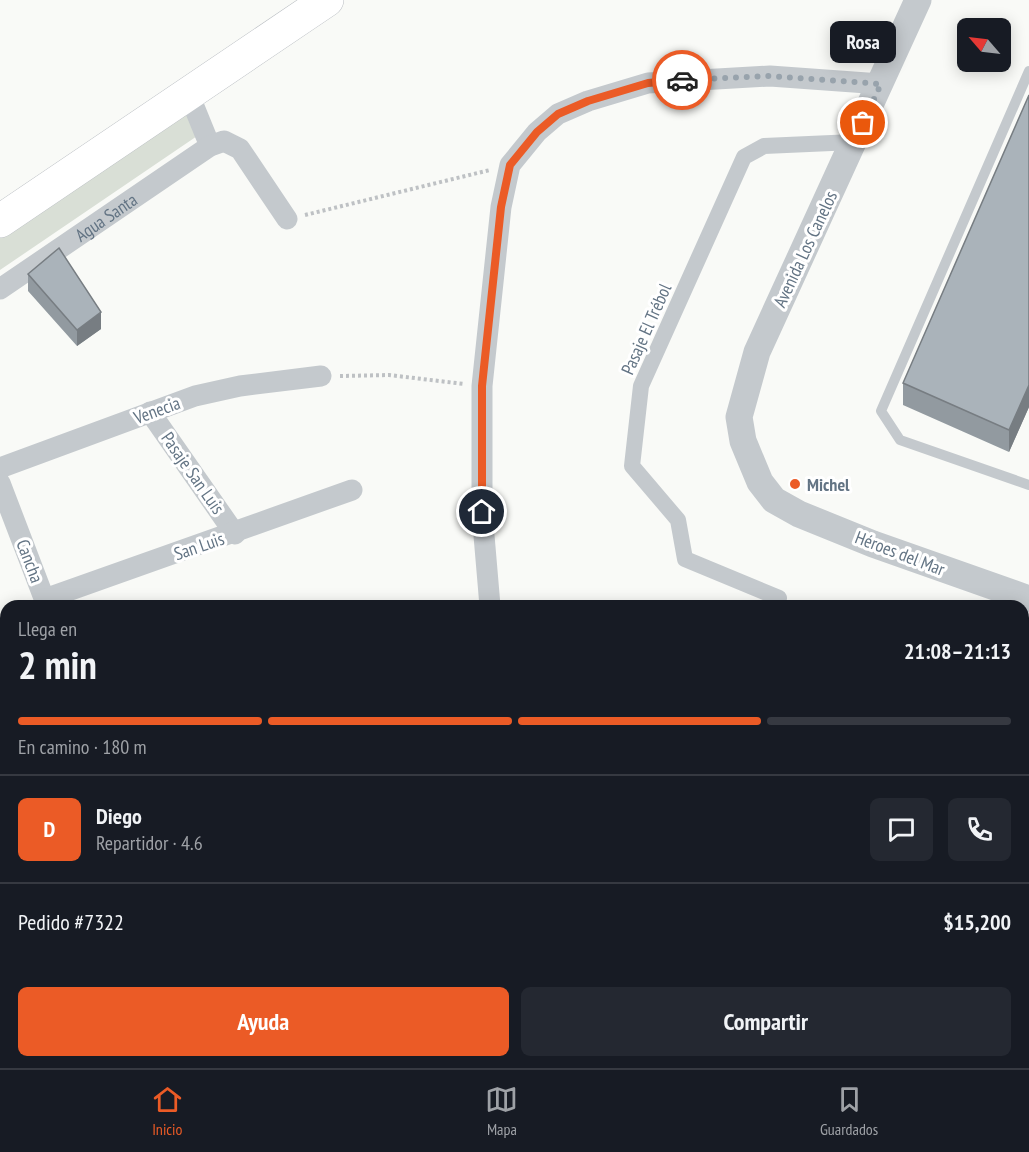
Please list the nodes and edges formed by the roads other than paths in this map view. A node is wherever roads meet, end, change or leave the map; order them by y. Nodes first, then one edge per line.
1 (327, 0) edge
2 (918, 0) edge
3 (1029, 71) edge
4 (881, 84) junction
5 (188, 92) junction
6 (854, 142) junction
7 (210, 146) junction
8 (287, 219) road end
9 (0, 221) edge
10 (0, 289) edge
11 (321, 376) road end
12 (150, 412) junction
13 (0, 468) edge
14 (0, 483) edge
15 (1029, 485) edge
16 (352, 490) dead end
17 (774, 500) joint
18 (235, 534) junction
19 (779, 598) dead end
20 (1029, 599) edge
21 (45, 600) edge
22 (54, 600) edge
23 (489, 600) edge

1 - 5 main road
2 - 4 street, Avenida Los Canelos
3 - 15 lane
4 - 6 street, Avenida Los Canelos
4 - 23 street
5 - 7 street
5 - 9 main road
6 - 17 street, Avenida Los Canelos
6 - 19 street, Pasaje El Trébol
7 - 8 street
7 - 10 street, Agua Santa
11 - 12 street, Venecia
12 - 13 street, Venecia
12 - 18 street, Pasaje San Luis
14 - 21 street, Cancha
16 - 18 street, San Luis
17 - 20 street, Héroes del Mar
18 - 22 street, San Luis

